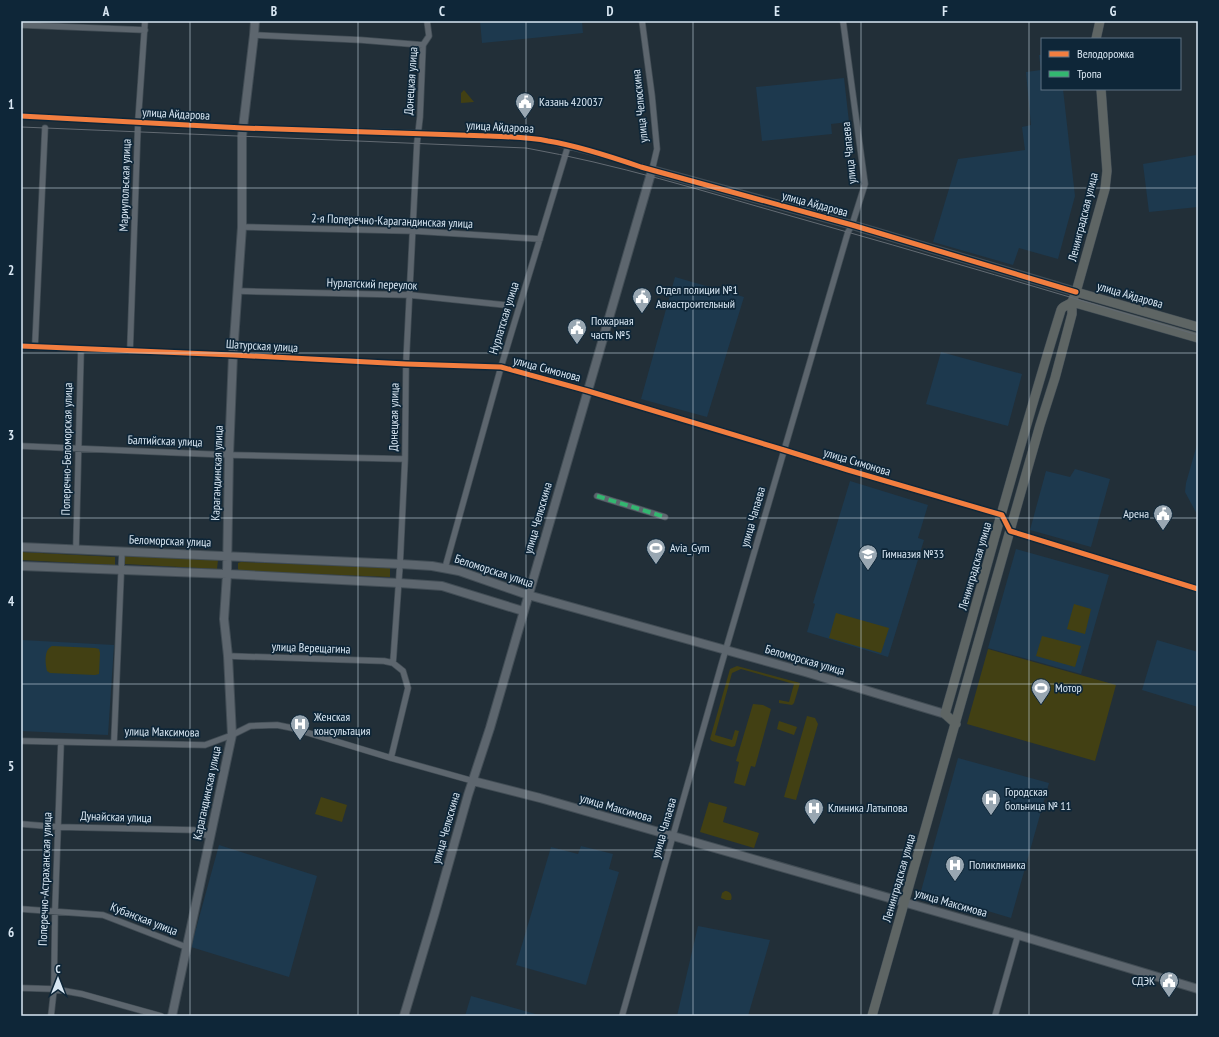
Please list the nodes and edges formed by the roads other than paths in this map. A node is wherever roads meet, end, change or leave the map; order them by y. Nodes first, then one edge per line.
1 (145, 21) edge
2 (255, 21) edge
3 (428, 21) edge
4 (642, 21) edge
5 (843, 21) edge
6 (1100, 21) edge
7 (21, 25) edge
8 (145, 30) junction
9 (254, 35) junction
10 (1096, 38) edge
11 (423, 45) junction
12 (1101, 90) edge
13 (21, 116) edge
14 (138, 122) junction
15 (45, 128) dead end
16 (243, 128) junction
17 (418, 133) junction
18 (568, 146) junction
19 (652, 170) junction
20 (852, 225) junction
21 (242, 227) junction
22 (414, 231) junction
23 (540, 239) junction
24 (237, 291) junction
25 (1076, 292) junction
26 (410, 295) junction
27 (1072, 302) junction
28 (506, 305) dead end
29 (1198, 327) edge
30 (1198, 338) edge
31 (21, 346) edge
32 (35, 346) junction
33 (81, 348) junction
34 (130, 351) junction
35 (233, 355) junction
36 (406, 364) junction
37 (501, 367) junction
38 (588, 391) junction
39 (21, 446) edge
40 (78, 449) junction
41 (784, 450) junction
42 (229, 455) junction
43 (405, 459) junction
44 (597, 496) dead end
45 (1002, 515) junction
46 (665, 517) dead end
47 (1010, 531) junction
48 (21, 547) edge
49 (76, 549) junction
50 (122, 551) junction
51 (227, 556) junction
52 (400, 564) junction
53 (21, 566) edge
54 (445, 568) junction
55 (121, 570) junction
56 (227, 574) junction
57 (399, 583) junction
58 (1198, 589) edge
59 (528, 595) junction
60 (523, 611) junction
61 (726, 650) junction
62 (228, 656) junction
63 (393, 663) junction
64 (945, 714) junction
65 (956, 724) junction
66 (232, 735) junction
67 (21, 741) edge
68 (61, 742) junction
69 (114, 742) junction
70 (391, 758) junction
71 (473, 781) junction
72 (21, 824) edge
73 (58, 826) junction
74 (672, 836) junction
75 (210, 837) junction
76 (905, 903) junction
77 (21, 909) edge
78 (55, 911) junction
79 (1018, 935) junction
80 (186, 947) junction
81 (21, 988) edge
82 (54, 989) junction
83 (1198, 989) edge
84 (51, 1016) edge
85 (161, 1016) edge
86 (172, 1016) edge
87 (404, 1016) edge
88 (622, 1016) edge
89 (872, 1016) edge
90 (995, 1016) edge

1 - 8 street, Мариупольская улица
2 - 9 main road, Карагандинская улица
3 - 11 street, Донецкая улица
4 - 19 street, улица Челюскина
5 - 20 street, улица Чапаева
6 - 10 main road
7 - 8 street
8 - 14 street, Мариупольская улица
9 - 11 street
9 - 16 main road, Карагандинская улица
11 - 17 street, Донецкая улица
12 - 25 main road, Ленинградская улица
13 - 14 street, улица Айдарова
14 - 16 street, улица Айдарова
14 - 34 street, Мариупольская улица
15 - 32 street
16 - 17 street, улица Айдарова
16 - 21 main road, Карагандинская улица
17 - 18 street, улица Айдарова
17 - 22 street, Донецкая улица
18 - 19 street, улица Айдарова
18 - 23 street, Нурлатская улица
19 - 20 main road, улица Айдарова
19 - 38 main road, улица Челюскина
20 - 25 main road, улица Айдарова
20 - 41 street, улица Чапаева
21 - 22 street, 2-я Поперечно-Карагандинская улица
21 - 24 main road, Карагандинская улица
22 - 23 street, 2-я Поперечно-Карагандинская улица
22 - 26 street, Донецкая улица
23 - 37 street, Нурлатская улица
24 - 26 street, Нурлатский переулок
24 - 35 main road, Карагандинская улица
25 - 27 main road, Ленинградская улица
25 - 29 main road, улица Айдарова
26 - 28 street, Нурлатский переулок
26 - 36 street, Донецкая улица
27 - 30 main road, улица Айдарова
27 - 45 main road, Ленинградская улица
27 - 47 main road, Ленинградская улица
31 - 32 street, Шатурская улица
32 - 33 street, Шатурская улица
33 - 34 street, Шатурская улица
33 - 40 street, Поперечно-Беломорская улица
34 - 35 street, Шатурская улица
35 - 36 street, Шатурская улица
35 - 42 main road, Карагандинская улица
36 - 37 street, Шатурская улица
36 - 43 street, Донецкая улица
37 - 38 street, улица Симонова
37 - 54 street, Нурлатская улица
38 - 41 street, улица Симонова
38 - 59 main road, улица Челюскина
39 - 40 street, Балтийская улица
40 - 42 street, Балтийская улица
40 - 49 street, Поперечно-Беломорская улица
41 - 45 street, улица Симонова
41 - 61 street, улица Чапаева
42 - 43 street, Балтийская улица
42 - 51 main road, Карагандинская улица
43 - 52 street, Донецкая улица
44 - 46 street
45 - 47 street
45 - 64 main road, Ленинградская улица
47 - 58 street
47 - 65 main road, Ленинградская улица
48 - 49 main road, Беломорская улица
49 - 50 main road, Беломорская улица
50 - 51 main road, Беломорская улица
50 - 55 street
51 - 52 main road, Беломорская улица
51 - 56 main road, Карагандинская улица
52 - 54 main road, Беломорская улица
52 - 57 street, Донецкая улица
53 - 55 main road
54 - 59 main road, Беломорская улица
55 - 56 main road
55 - 69 street
56 - 57 main road
56 - 62 main road, Карагандинская улица
57 - 60 main road
57 - 63 street, Донецкая улица
59 - 60 main road, улица Челюскина
59 - 61 main road, Беломорская улица
60 - 71 main road, улица Челюскина
61 - 64 main road, Беломорская улица
61 - 74 street, улица Чапаева
62 - 63 street, улица Верещагина
62 - 66 main road, Карагандинская улица
63 - 70 street
64 - 65 main road
65 - 76 main road, Ленинградская улица
66 - 69 street, улица Максимова
66 - 70 street, улица Максимова
66 - 75 main road, Карагандинская улица
67 - 68 street, улица Максимова
68 - 69 street, улица Максимова
68 - 73 street, Поперечно-Астраханская улица
70 - 71 street, улица Максимова
71 - 74 main road, улица Максимова
71 - 87 main road, улица Челюскина
72 - 73 street, Дунайская улица
73 - 75 street, Дунайская улица
73 - 78 street, Поперечно-Астраханская улица
74 - 76 main road, улица Максимова
74 - 88 street, улица Чапаева
75 - 80 main road, Карагандинская улица
76 - 79 main road, улица Максимова
76 - 89 main road, Ленинградская улица
77 - 78 street, Кубанская улица
78 - 80 street, Кубанская улица
78 - 82 street, Поперечно-Астраханская улица
79 - 83 main road, улица Максимова
79 - 90 street
80 - 86 main road, Карагандинская улица
81 - 82 street
82 - 84 street, Поперечно-Астраханская улица
82 - 85 street

